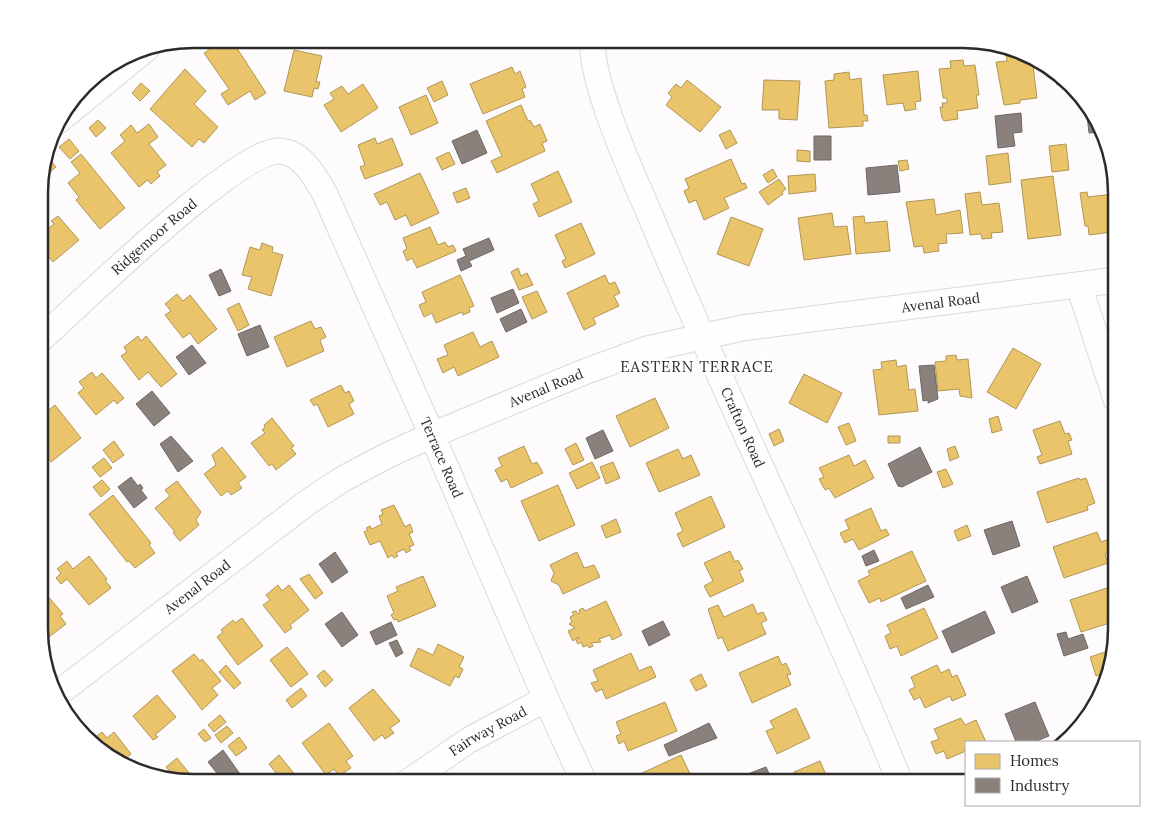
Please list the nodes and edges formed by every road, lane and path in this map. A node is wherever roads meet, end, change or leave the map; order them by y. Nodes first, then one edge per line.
1 (592, 48) edge
2 (131, 61) edge
3 (79, 103) edge
4 (280, 151) joint
5 (1107, 281) edge
6 (1079, 286) junction
7 (48, 333) edge
8 (700, 335) junction
9 (1107, 372) edge
10 (432, 435) junction
11 (62, 690) edge
12 (546, 699) junction
13 (420, 773) edge
14 (580, 774) edge
15 (897, 774) edge

1 - 8 street, Crafton Road
2 - 3 street
4 - 7 street, Ridgemoor Road
4 - 10 street, Terrace Road
5 - 6 street, Avenal Road
6 - 8 street, Avenal Road
6 - 9 street
8 - 10 street, Avenal Road
8 - 15 street, Crafton Road
10 - 11 street, Avenal Road
10 - 12 street, Terrace Road
12 - 13 street, Fairway Road
12 - 14 street, Terrace Road

